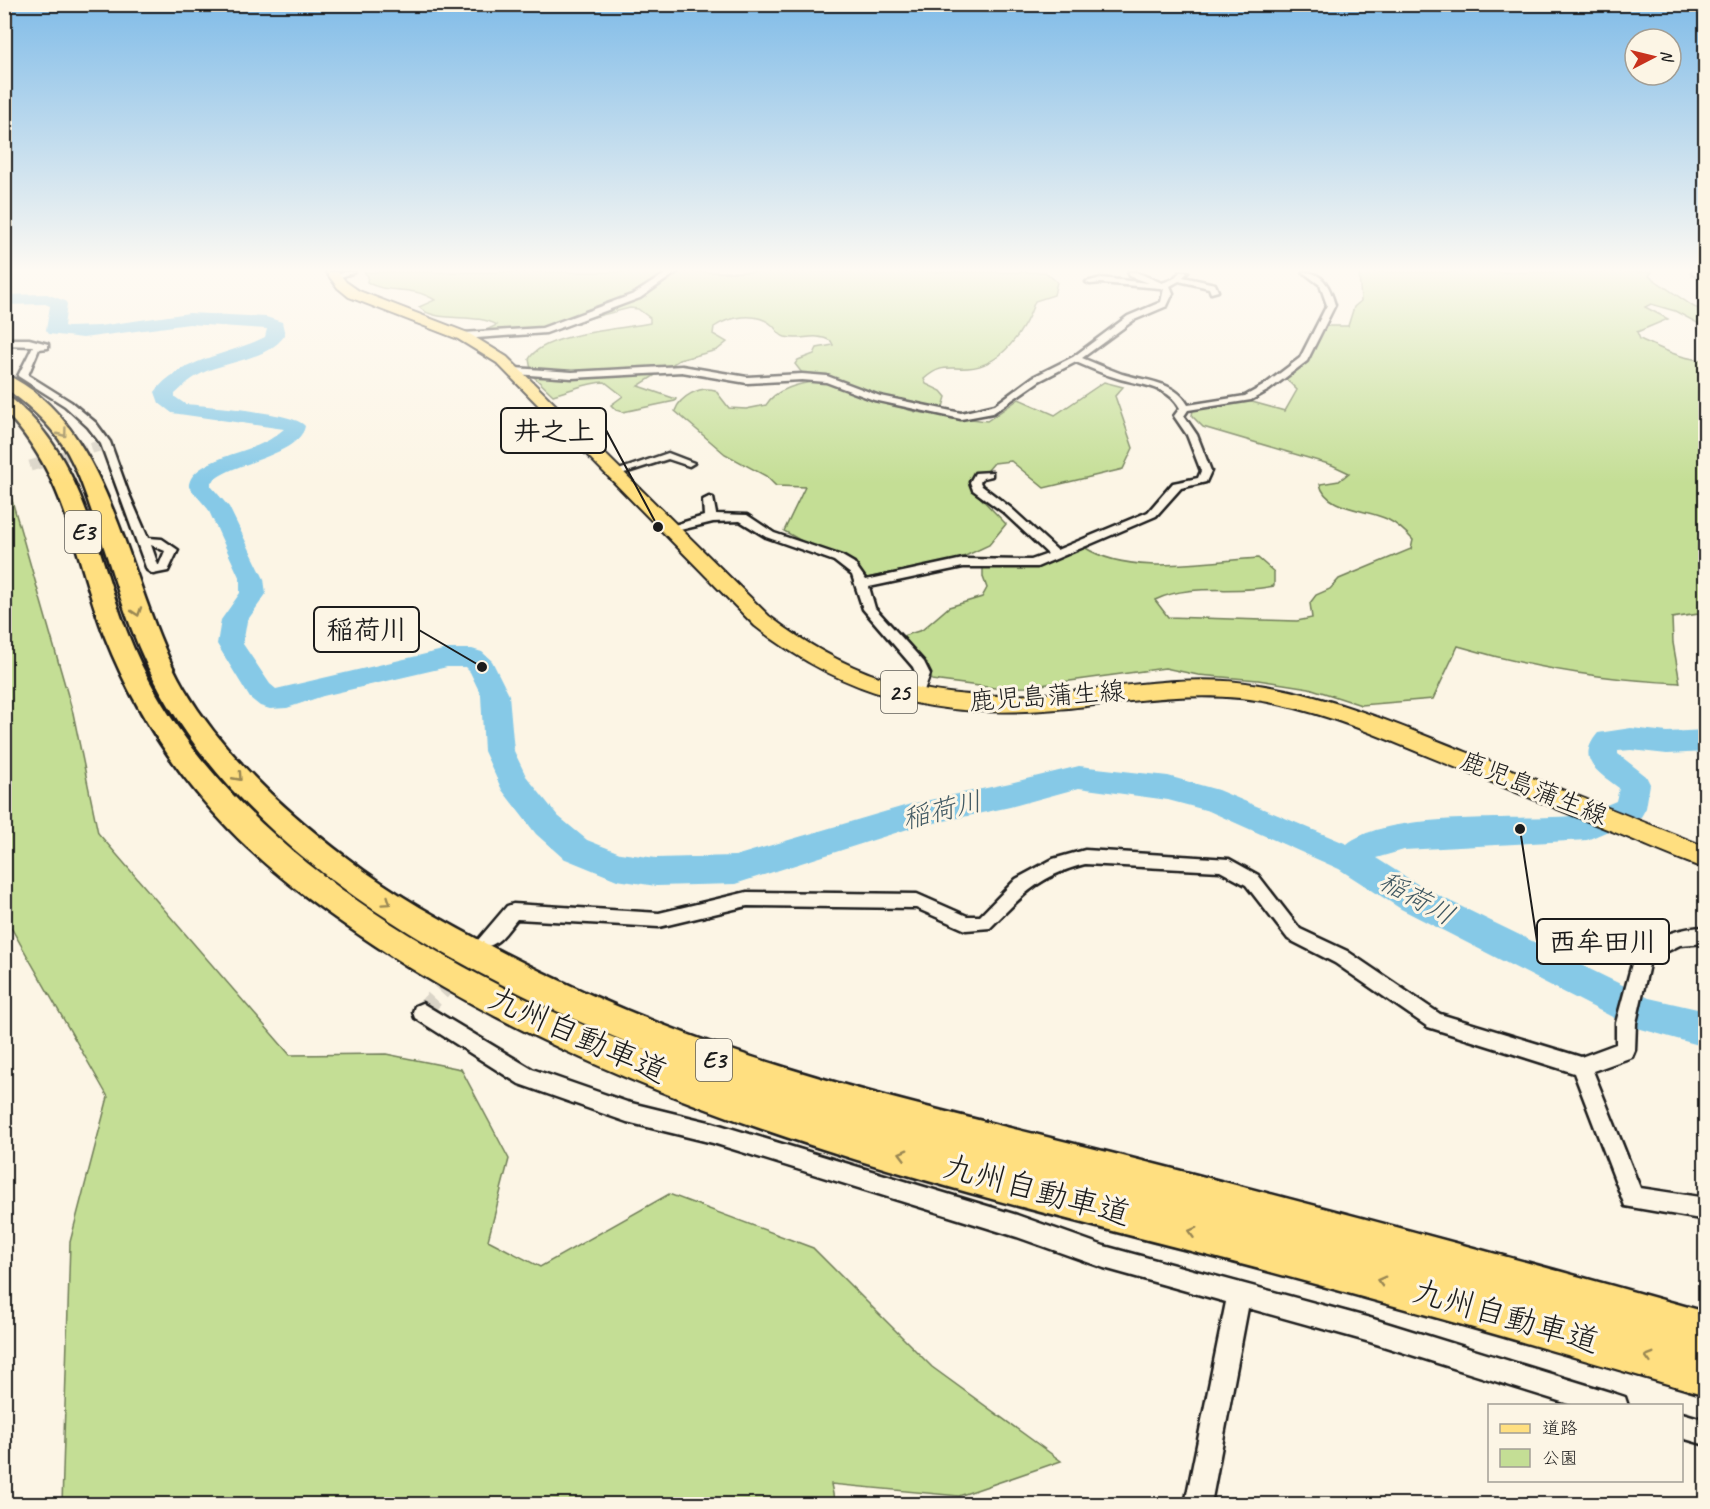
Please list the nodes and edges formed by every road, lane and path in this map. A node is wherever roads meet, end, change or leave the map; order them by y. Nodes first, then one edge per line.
1 (31, 342) edge
2 (476, 342) edge
3 (1098, 342) edge
4 (1312, 342) edge
5 (1076, 359) junction
6 (515, 371) junction
7 (4, 379) edge
8 (4, 401) edge
9 (1185, 408) junction
10 (689, 463) dead end
11 (615, 473) junction
12 (988, 474) dead end
13 (709, 500) dead end
14 (710, 517) junction
15 (672, 529) junction
16 (144, 541) dead end
17 (1055, 554) junction
18 (862, 585) junction
19 (915, 696) junction
20 (1706, 858) edge
21 (1706, 934) edge
22 (487, 940) tunnel mouth
23 (422, 1012) dead end
24 (1581, 1066) junction
25 (1706, 1209) edge
26 (1239, 1294) junction
27 (1706, 1333) edge
28 (1706, 1373) edge
29 (1610, 1404) edge
30 (1683, 1426) edge
31 (1706, 1433) edge
32 (1198, 1504) edge

1 - 16 street
2 - 6 main road, 鹿児島蒲生線 / 25
3 - 5 street
4 - 9 street
5 - 6 street
5 - 9 street
6 - 11 main road, 鹿児島蒲生線 / 25
7 -> 27 highway, 九州自動車道 / E3
28 -> 8 highway, 九州自動車道 / E3
9 - 17 street
10 - 11 street
11 - 15 main road, 鹿児島蒲生線 / 25
12 - 17 street
13 - 14 street
14 - 15 street
14 - 18 street
15 - 19 main road, 鹿児島蒲生線 / 25
17 - 18 street
18 - 19 street
19 - 20 main road, 鹿児島蒲生線 / 25
21 - 24 street
22 - 24 street
23 - 26 street
24 - 25 street
26 - 29 street
26 - 32 street
30 - 31 street

